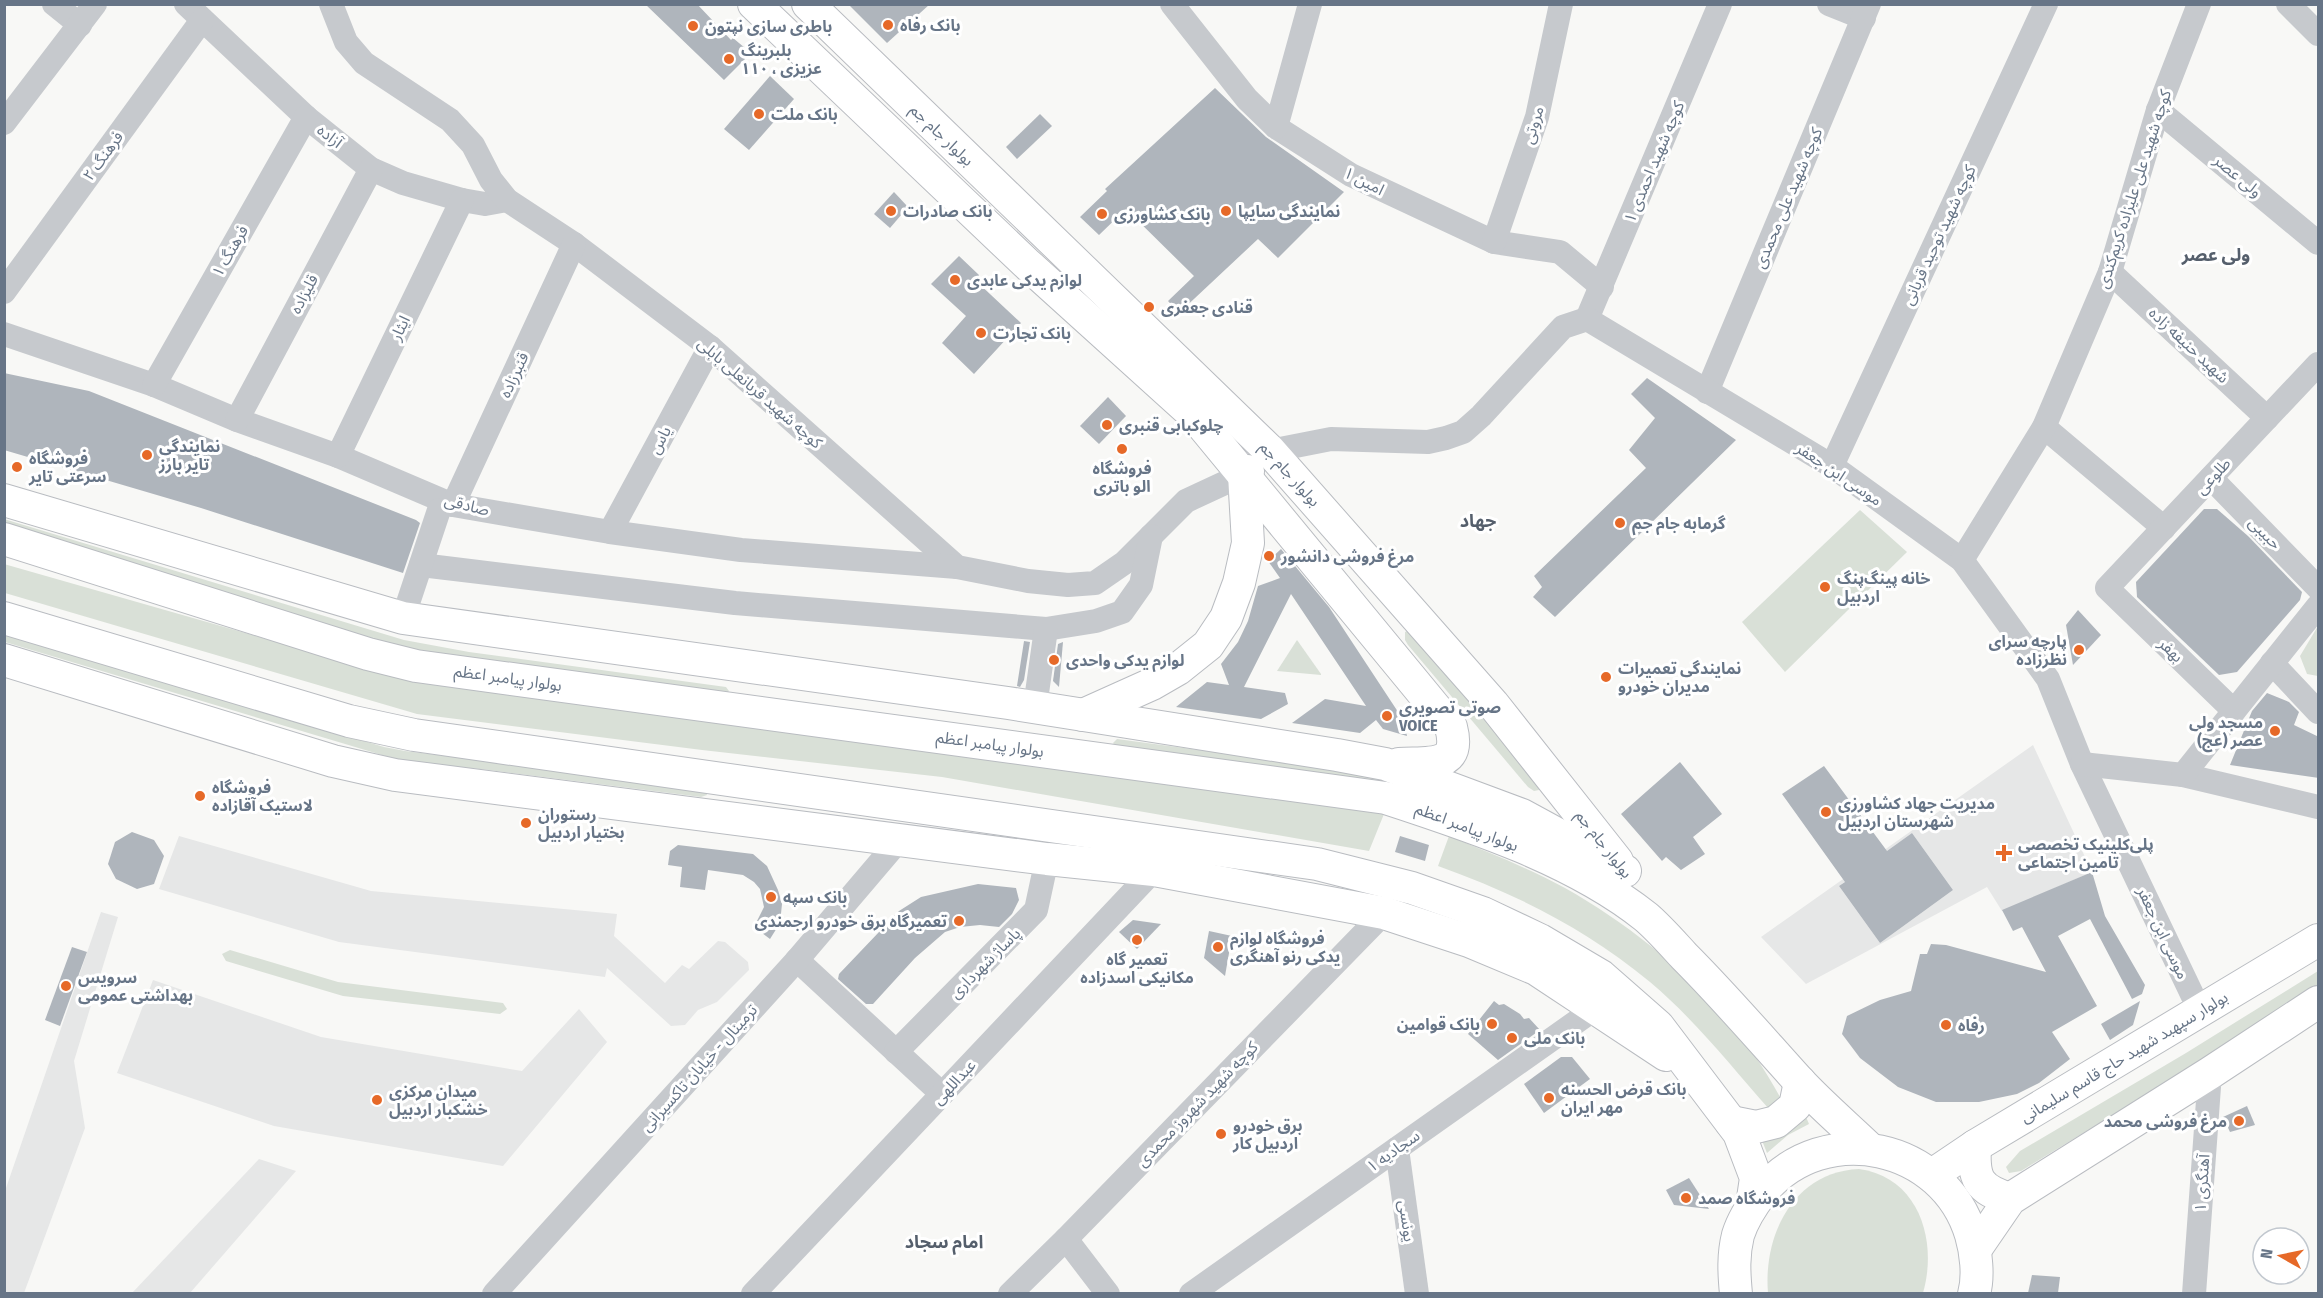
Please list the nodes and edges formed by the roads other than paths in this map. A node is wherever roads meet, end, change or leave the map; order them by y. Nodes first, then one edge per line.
1 (54, 4) edge
2 (95, 4) edge
3 (331, 4) edge
4 (754, 4) edge
5 (808, 4) edge
6 (1172, 4) edge
7 (1310, 4) edge
8 (1561, 4) edge
9 (1720, 4) edge
10 (1829, 4) edge
11 (2046, 4) edge
12 (2199, 4) edge
13 (2288, 4) edge
14 (1867, 11) edge
15 (194, 12) edge
16 (80, 25) junction
17 (2319, 34) edge
18 (2158, 110) junction
19 (306, 117) junction
20 (4, 123) edge
21 (1276, 127) junction
22 (945, 139) junction
23 (919, 162) junction
24 (371, 169) junction
25 (462, 200) junction
26 (507, 200) junction
27 (1054, 240) junction
28 (1494, 242) junction
29 (2319, 243) edge
30 (574, 244) junction
31 (1026, 263) junction
32 (2110, 272) junction
33 (1602, 287) junction
34 (4, 292) edge
35 (1587, 319) junction
36 (4, 334) edge
37 (710, 347) junction
38 (2318, 367) edge
39 (154, 385) junction
40 (1707, 392) junction
41 (2267, 418) junction
42 (237, 420) junction
43 (2044, 427) junction
44 (1270, 451) junction
45 (338, 456) junction
46 (1832, 466) junction
47 (1244, 474) junction
48 (2211, 478) junction
49 (4, 500) edge
50 (446, 508) junction
51 (2164, 528) junction
52 (610, 532) junction
53 (1151, 536) junction
54 (4, 538) edge
55 (1962, 560) junction
56 (421, 565) junction
57 (957, 567) junction
58 (2107, 588) joint
59 (2319, 588) edge
60 (1402, 601) junction
61 (2319, 606) edge
62 (4, 618) edge
63 (403, 618) junction
64 (1046, 629) junction
65 (1370, 629) junction
66 (4, 660) edge
67 (2272, 663) junction
68 (1022, 706) junction
69 (2234, 711) junction
70 (2319, 712) edge
71 (1083, 715) junction
72 (999, 746) junction
73 (2082, 764) junction
74 (1385, 765) junction
75 (2183, 775) junction
76 (2319, 807) edge
77 (900, 839) junction
78 (1047, 859) junction
79 (1154, 870) junction
80 (1625, 871) junction
81 (1384, 913) junction
82 (2319, 940) edge
83 (796, 960) junction
84 (1719, 991) junction
85 (2319, 1002) edge
86 (1596, 1008) junction
87 (2200, 1011) junction
88 (896, 1052) junction
89 (2210, 1073) junction
90 (1694, 1074) junction
91 (1800, 1082) junction
92 (942, 1094) junction
93 (1731, 1122) junction
94 (1975, 1146) junction
95 (1397, 1149) junction
96 (1870, 1149) junction
97 (1932, 1175) junction
98 (2010, 1199) junction
99 (1752, 1205) junction
100 (1066, 1239) junction
101 (1975, 1250) junction
102 (494, 1293) edge
103 (753, 1293) edge
104 (1010, 1293) edge
105 (1108, 1293) edge
106 (1191, 1293) edge
107 (1417, 1293) edge
108 (1736, 1293) edge
109 (1974, 1293) edge
110 (2194, 1293) edge

1 - 16 street
2 - 16 street
3 - 26 street, کوچه شهید قربانعلی بابلی
4 - 23 main road
5 - 22 main road, بولوار جام جم
6 - 21 street, امین ۱
7 - 21 street
8 - 28 street, مروتی
9 - 33 street, کوچه شهید احمدی ۱
10 - 14 street
11 - 46 street, کوچه شهید توحید قربانی
12 - 18 street, کوچه شهید علی علیزاده کریم‌کندی
13 - 17 street
14 - 40 street, کوچه شهید علی محمدی
15 - 19 street, آزاده
15 - 34 street, فرهنگ ۲
16 - 20 street
18 - 29 street, ولی عصر
18 - 32 street, کوچه شهید علی علیزاده کریم‌کندی
19 - 24 street, آزاده
19 - 39 street, فرهنگ ۱
21 - 28 street, امین ۱
22 - 23 main road
22 - 27 main road, بولوار جام جم
23 - 31 main road
24 - 25 street, آزاده
24 - 42 street, قلیزاده
25 - 26 street, آزاده
25 - 45 street, ایثار
26 - 30 street, کوچه شهید قربانعلی بابلی
27 - 31 main road
27 - 44 main road, بولوار جام جم
28 - 33 street, امین ۱
30 - 37 street, کوچه شهید قربانعلی بابلی
30 - 50 street, قنبرزاده
31 - 47 main road
32 - 41 street, شهید حنیفه زاده
32 - 43 street, کوچه شهید علی علیزاده کریم‌کندی
33 - 35 street, کوچه شهید احمدی ۱
35 - 40 street, موسی ابن جعفر
35 - 44 street
36 - 39 street, صادقی
37 - 52 street, یاس
37 - 57 street, کوچه شهید قربانعلی بابلی
38 - 41 street, طلوعی
39 - 42 street, صادقی
40 - 46 street, موسی ابن جعفر
41 - 48 street, طلوعی
42 - 45 street, صادقی
43 - 51 street
43 - 55 street, کوچه شهید علی علیزاده کریم‌کندی
44 - 47 main road
44 - 60 main road, بولوار جام جم
45 - 50 street, صادقی
46 - 55 street, موسی ابن جعفر
47 - 53 street
47 - 65 main road
47 - 71 main road
48 - 51 street, طلوعی
48 - 59 street, حبیبی
49 - 63 main road, بولوار پیامبر اعظم
50 - 52 street, صادقی
50 - 56 street, قنبرزاده
51 - 58 street, طلوعی
52 - 57 street, صادقی
53 - 57 street
53 - 64 street
54 - 72 main road, بولوار پیامبر اعظم
55 - 73 street, موسی ابن جعفر
56 - 63 street, قنبرزاده
56 - 64 street
58 - 69 street, بهفر
60 - 65 main road
60 - 80 main road, بولوار جام جم
61 - 67 street
62 - 90 main road
63 - 68 main road, بولوار پیامبر اعظم
64 - 68 street
65 - 74 main road
66 - 77 main road
67 - 69 street
67 - 70 street
68 - 71 main road, بولوار پیامبر اعظم
68 - 72 main road
69 - 75 street
71 - 74 main road, بولوار پیامبر اعظم
72 - 84 main road, بولوار پیامبر اعظم
73 - 75 street
73 - 87 street, موسی ابن جعفر
74 - 80 main road, بولوار پیامبر اعظم
75 - 76 street
77 - 78 main road
77 - 83 street, ترمینال - خیابان تاکسیرانی
78 - 79 main road
78 - 88 street, پاساژ شهرداری
79 - 81 main road
79 - 92 street, عبداللهی
80 - 84 main road, بولوار جام جم
81 - 86 main road
81 - 100 street, کوچه شهید شهروز محمدی
82 - 87 main road, بولوار سپهبد شهید حاج قاسم سلیمانی
83 - 88 street
83 - 102 street, ترمینال - خیابان تاکسیرانی
84 - 91 main road, بولوار پیامبر اعظم
85 - 89 main road
86 - 90 main road
86 - 95 street, سجادیه ۱
87 - 94 main road, بولوار سپهبد شهید حاج قاسم سلیمانی
88 - 92 street
89 - 98 main road
89 - 110 street, آهنگری ۱
90 - 93 main road
91 - 93 main road
91 - 96 main road, بولوار پیامبر اعظم
92 - 103 street, عبداللهی
93 - 99 main road
94 - 97 main road, بولوار سپهبد شهید حاج قاسم سلیمانی
94 - 98 main road
95 - 106 street, سجادیه ۱
95 - 107 street, یونسی
96 - 97 main road
96 - 99 main road
97 - 101 main road
98 - 101 main road
99 - 108 main road
100 - 104 street, کوچه شهید شهروز محمدی
100 - 105 street
101 - 109 main road

